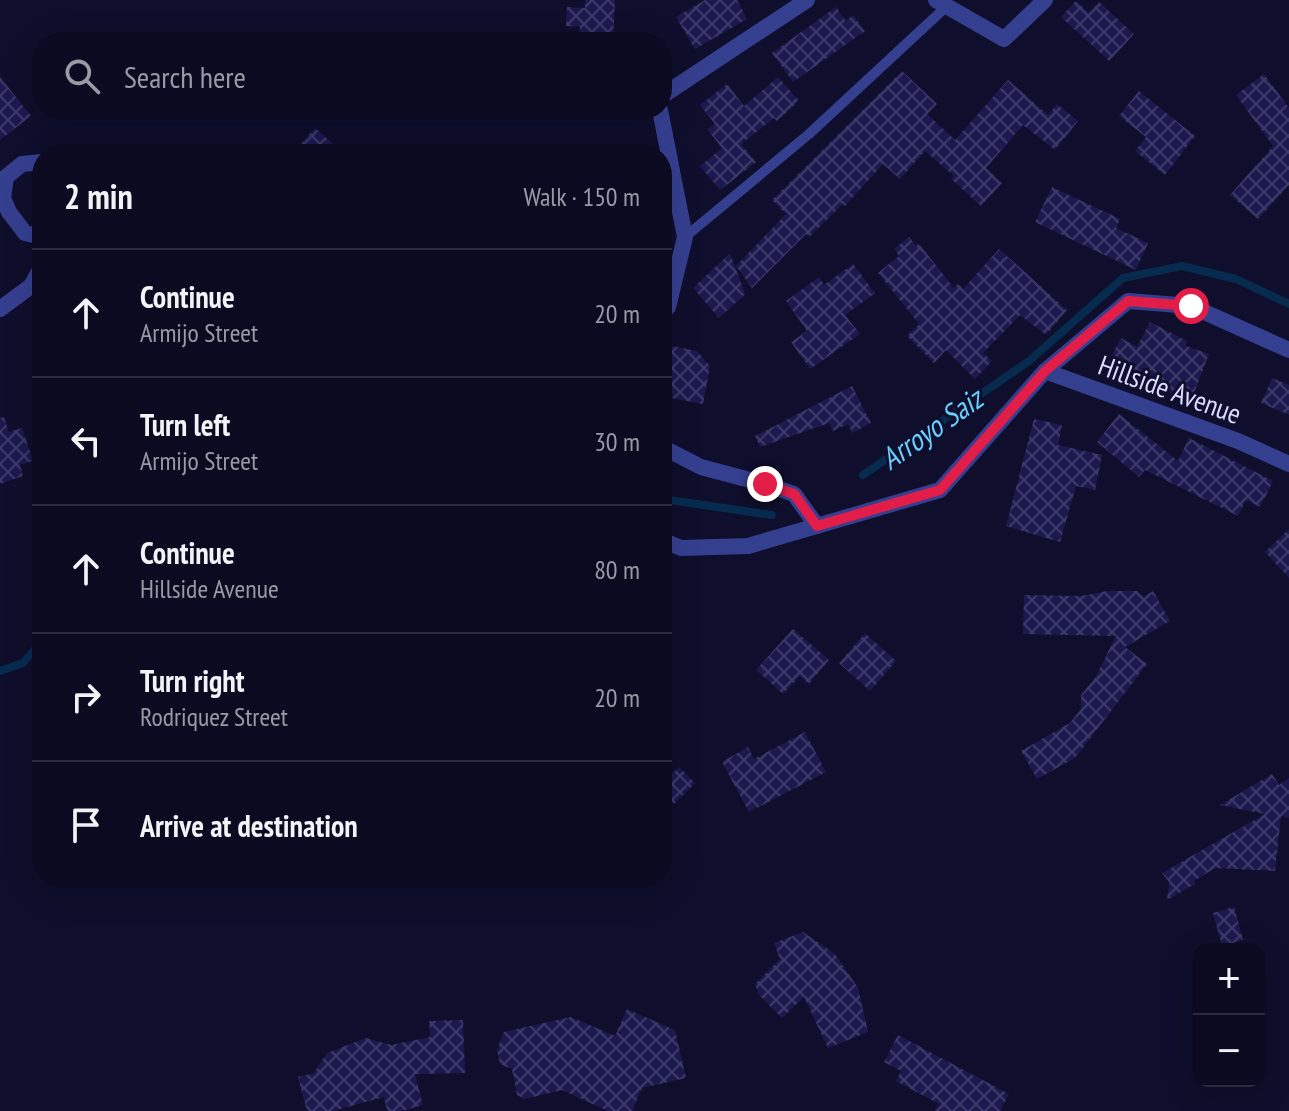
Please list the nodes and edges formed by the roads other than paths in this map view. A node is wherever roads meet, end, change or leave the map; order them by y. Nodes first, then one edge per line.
1 (807, 0) edge
2 (1045, 0) edge
3 (942, 3) edge
4 (672, 89) edge
5 (662, 120) edge
6 (667, 144) edge
7 (32, 163) edge
8 (672, 171) edge
9 (32, 235) edge
10 (685, 237) junction
11 (32, 284) edge
12 (672, 291) edge
13 (0, 309) edge
14 (1289, 350) edge
15 (1045, 371) junction
16 (672, 452) edge
17 (1289, 464) edge
18 (817, 526) junction
19 (672, 544) edge

1 - 4 street
2 - 3 street
3 - 10 lane
5 - 6 street
7 - 9 street
8 - 10 street
10 - 12 street
11 - 13 street
14 - 15 street
15 - 17 street, Hillside Avenue
15 - 18 street
16 - 18 street
18 - 19 street

